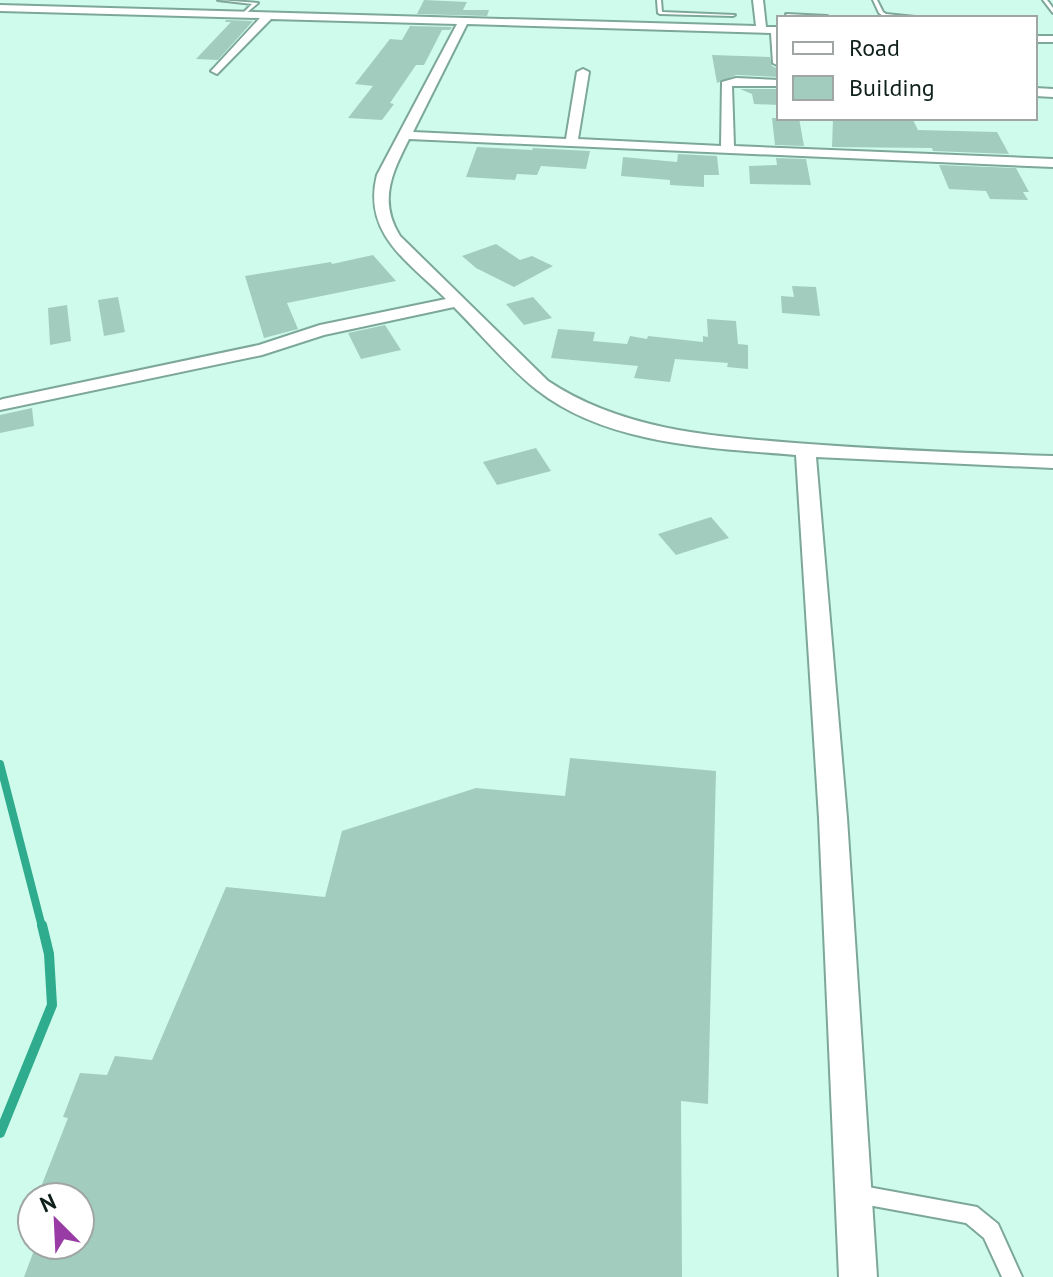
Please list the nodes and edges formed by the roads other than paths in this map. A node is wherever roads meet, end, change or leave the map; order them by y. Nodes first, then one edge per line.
1 (220, 0) edge
2 (659, 0) edge
3 (758, 0) edge
4 (875, 0) edge
5 (1045, 0) edge
6 (1, 8) edge
7 (1053, 12) edge
8 (245, 13) junction
9 (270, 14) junction
10 (733, 15) dead end
11 (788, 15) dead end
12 (801, 16) edge
13 (897, 16) edge
14 (397, 18) junction
15 (464, 21) junction
16 (761, 30) junction
17 (777, 30) edge
18 (389, 36) dead end
19 (729, 66) dead end
20 (217, 71) dead end
21 (583, 72) dead end
22 (732, 82) junction
23 (777, 83) edge
24 (405, 135) junction
25 (571, 144) junction
26 (728, 150) junction
27 (1053, 163) edge
28 (456, 302) junction
29 (3, 405) dead end
30 (806, 451) junction
31 (1053, 462) edge
32 (854, 1193) junction
33 (858, 1277) edge
34 (1012, 1277) edge

1 - 8 lane
2 - 10 lane
3 - 16 street
4 - 13 lane
5 - 7 lane
6 - 8 street
8 - 9 street
9 - 14 street
9 - 20 street
11 - 12 lane
14 - 15 street
14 - 18 street
15 - 16 street
15 - 24 street
16 - 17 street
19 - 22 street
21 - 25 street
22 - 23 street
22 - 26 street
24 - 25 street
24 - 28 street
25 - 26 street
26 - 27 street
28 - 29 street
28 - 30 street
30 - 31 street
30 - 32 street
32 - 33 street
32 - 34 lane

